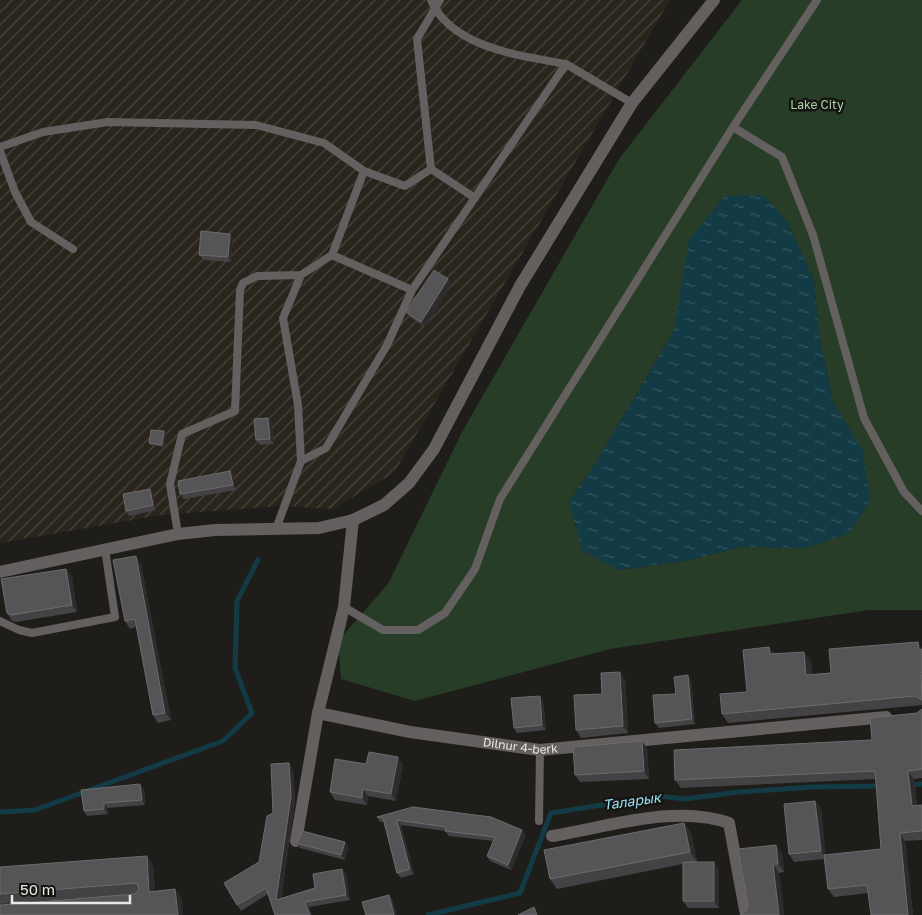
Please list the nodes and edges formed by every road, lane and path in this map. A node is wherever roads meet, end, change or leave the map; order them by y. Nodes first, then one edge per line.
1 (431, 0) edge
2 (440, 0) edge
3 (714, 0) edge
4 (817, 0) edge
5 (435, 9) junction
6 (566, 64) junction
7 (632, 102) junction
8 (733, 128) junction
9 (0, 149) edge
10 (431, 169) junction
11 (364, 171) junction
12 (475, 198) junction
13 (73, 249) dead end
14 (332, 255) junction
15 (301, 275) junction
16 (412, 290) junction
17 (301, 461) junction
18 (922, 511) edge
19 (353, 520) junction
20 (276, 529) junction
21 (178, 534) junction
22 (105, 550) junction
23 (0, 572) edge
24 (344, 607) junction
25 (0, 621) edge
26 (318, 713) junction
27 (902, 715) edge
28 (540, 750) junction
29 (539, 820) dead end
30 (552, 836) dead end
31 (296, 841) edge
32 (746, 915) edge

1 - 5 lane
2 - 5 lane
3 - 7 street
4 - 8 lane
5 - 6 lane
5 - 10 lane
6 - 7 lane
6 - 12 lane
7 - 19 street
8 - 18 lane
8 - 24 lane
9 - 11 lane
9 - 13 lane
10 - 11 lane
10 - 12 lane
11 - 14 lane
12 - 16 lane
14 - 15 lane
14 - 16 lane
15 - 17 lane
15 - 21 lane
16 - 17 lane
17 - 20 lane
19 - 20 street
19 - 24 street
20 - 21 street
21 - 22 street
22 - 23 street
22 - 25 lane
24 - 26 street
26 - 28 street, Dilnur 4-berk
26 - 31 street
27 - 28 street, Dilnur 4-berk
28 - 29 lane
30 - 32 street

